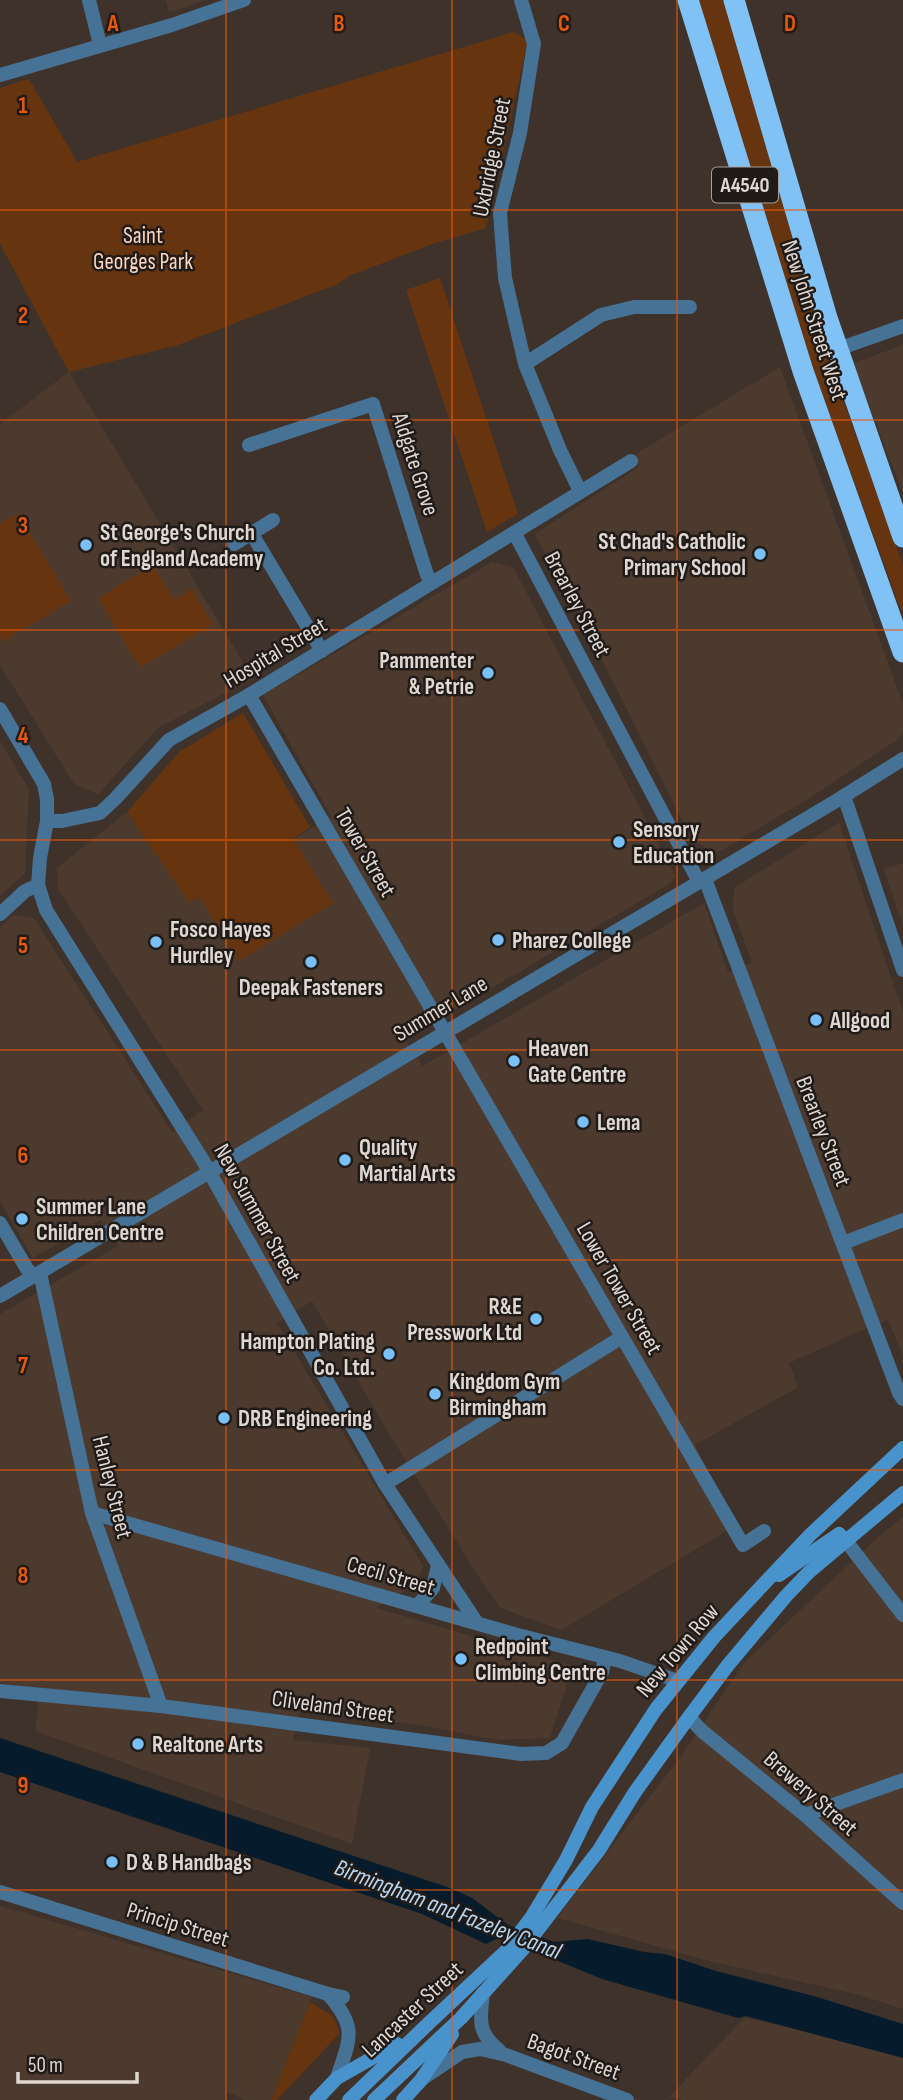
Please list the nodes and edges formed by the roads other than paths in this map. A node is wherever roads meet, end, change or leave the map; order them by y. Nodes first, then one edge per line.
1 (89, 0) edge
2 (244, 0) edge
3 (521, 0) edge
4 (688, 0) edge
5 (734, 0) edge
6 (100, 46) junction
7 (0, 75) edge
8 (690, 307) dead end
9 (903, 326) edge
10 (838, 349) junction
11 (525, 364) junction
12 (249, 445) dead end
13 (631, 461) dead end
14 (580, 491) junction
15 (273, 520) dead end
16 (252, 534) junction
17 (515, 534) junction
18 (903, 537) edge
19 (234, 544) dead end
20 (432, 582) junction
21 (322, 651) junction
22 (903, 652) edge
23 (249, 695) junction
24 (0, 709) edge
25 (903, 759) edge
26 (844, 796) junction
27 (47, 821) junction
28 (702, 880) junction
29 (38, 885) junction
30 (0, 915) edge
31 (903, 970) edge
32 (445, 1031) junction
33 (209, 1174) junction
34 (903, 1220) edge
35 (0, 1223) edge
36 (843, 1243) junction
37 (37, 1275) junction
38 (0, 1296) edge
39 (622, 1337) junction
40 (903, 1399) edge
41 (903, 1447) edge
42 (385, 1484) junction
43 (903, 1493) edge
44 (92, 1513) junction
45 (764, 1531) dead end
46 (846, 1541) junction
47 (438, 1566) junction
48 (765, 1583) junction
49 (417, 1606) junction
50 (903, 1615) edge
51 (477, 1623) junction
52 (605, 1658) junction
53 (678, 1681) junction
54 (0, 1691) edge
55 (161, 1706) junction
56 (688, 1717) junction
57 (903, 1780) edge
58 (805, 1815) junction
59 (0, 1892) edge
60 (903, 1903) edge
61 (537, 1921) junction
62 (517, 1947) junction
63 (483, 1993) junction
64 (328, 1994) junction
65 (343, 1997) dead end
66 (461, 2018) junction
67 (430, 2022) junction
68 (506, 2055) junction
69 (337, 2078) junction
70 (421, 2080) junction
71 (316, 2100) edge
72 (349, 2100) edge
73 (373, 2100) edge
74 (403, 2100) edge
75 (627, 2100) edge

1 - 6 street
2 - 6 street
3 - 11 street, Uxbridge Street
4 - 22 highway, New John Street West / A4540
5 - 10 highway, New John Street West / A4540
6 - 7 street
8 - 11 street
9 - 10 street
10 - 18 highway, New John Street West / A4540
11 - 14 street, Uxbridge Street
12 - 20 street, Aldgate Grove
13 - 14 street, Hospital Street
14 - 17 street, Hospital Street
15 - 16 street
16 - 19 street
16 - 21 street
17 - 20 street, Hospital Street
17 - 28 street, Brearley Street
20 - 21 street, Hospital Street
21 - 23 street, Hospital Street
23 - 27 street, Hospital Street
23 - 32 street, Tower Street
24 - 27 street
25 - 26 street, Summer Lane
26 - 28 street, Summer Lane
26 - 31 street
27 - 29 street
28 - 32 street, Summer Lane
28 - 36 street, Brearley Street
29 - 30 street
29 - 33 street, New Summer Street
32 - 33 street, Summer Lane
32 - 39 street, Lower Tower Street
33 - 37 street, Summer Lane
33 - 42 street, New Summer Street
34 - 36 street
35 - 37 street
36 - 40 street, Brearley Street
37 - 38 street, Summer Lane
37 - 44 street, Hanley Street
39 - 42 street
39 - 45 street, Lower Tower Street
41 - 48 main road, New Town Row
42 - 47 street, New Summer Street
43 - 46 main road
44 - 49 street, Cecil Street
44 - 55 street, Hanley Street
46 - 48 main road
46 - 50 street
46 - 56 main road
47 - 49 street
47 - 51 street, New Summer Street
48 - 53 main road, New Town Row
49 - 51 street, Cecil Street
51 - 52 street, Cecil Street
52 - 53 street, Cecil Street
52 - 55 street, Cliveland Street
53 - 61 main road, New Town Row
54 - 55 street, Cliveland Street
56 - 58 street, Brewery Street
56 - 61 main road
57 - 58 street
58 - 60 street, Brewery Street
59 - 64 street, Princip Street
61 - 62 main road, Lancaster Street
62 - 63 main road, Lancaster Street
62 - 67 main road, Lancaster Street
63 - 66 main road, Lancaster Street
63 - 68 street, Bagot Street
64 - 65 street, Princip Street
64 - 69 street
66 - 70 main road
66 - 73 main road, Lancaster Street
67 - 69 main road
67 - 72 main road, Lancaster Street
68 - 70 street, Bagot Street
68 - 75 street, Bagot Street
69 - 71 main road
70 - 74 main road

